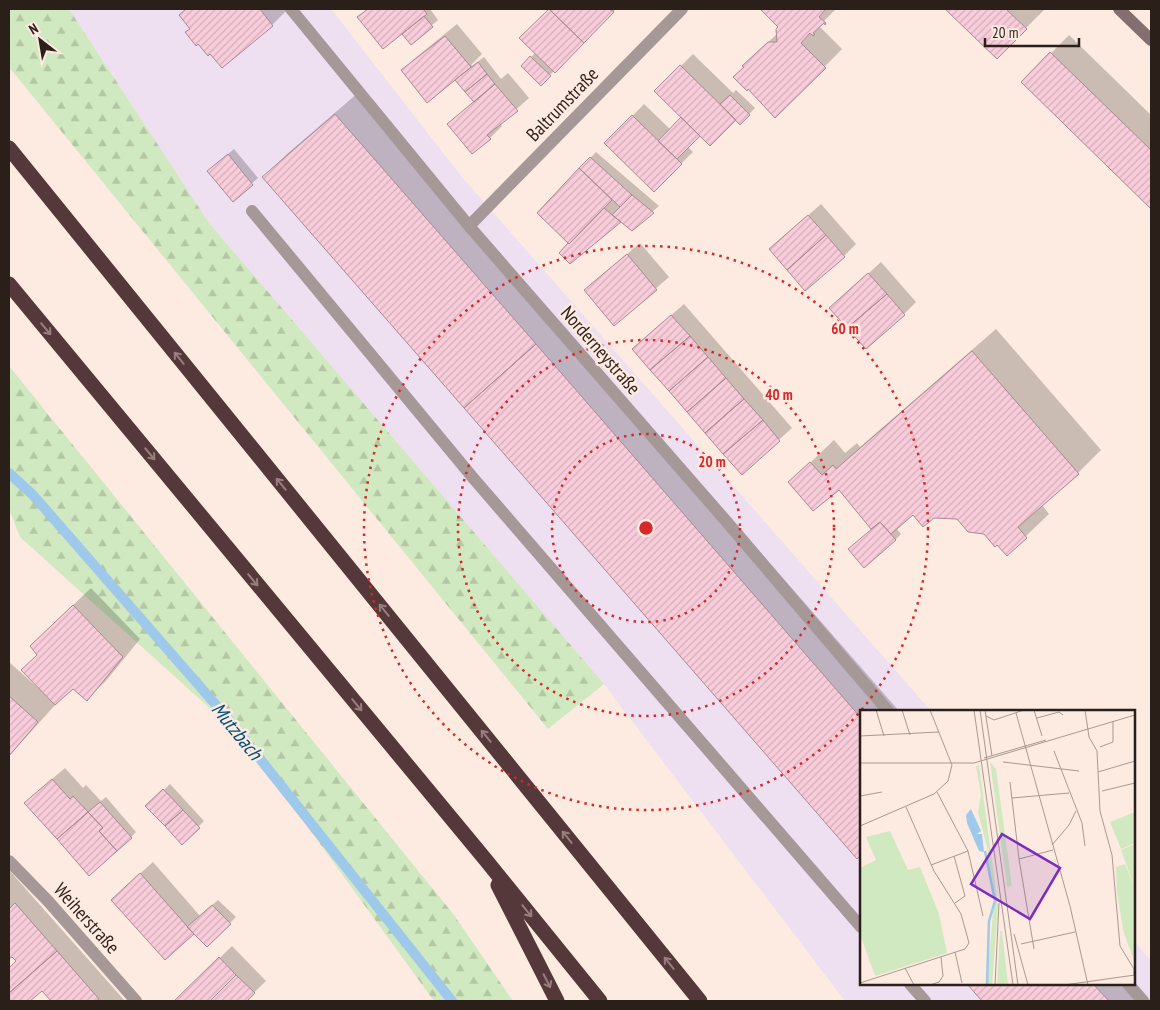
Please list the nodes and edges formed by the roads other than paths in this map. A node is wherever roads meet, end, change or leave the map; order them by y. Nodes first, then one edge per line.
1 (291, 9) edge
2 (682, 9) edge
3 (1119, 9) edge
4 (1151, 40) edge
5 (9, 148) edge
6 (252, 211) dead end
7 (469, 226) junction
8 (9, 284) edge
9 (887, 710) edge
10 (485, 859) junction
11 (9, 861) edge
12 (860, 926) edge
13 (911, 985) edge
14 (1129, 985) edge
15 (136, 1001) edge
16 (557, 1001) edge
17 (600, 1001) edge
18 (700, 1001) edge
19 (925, 1001) edge
20 (1143, 1001) edge

1 - 7 street, Norderneystraße
2 - 7 street, Baltrumstraße
3 - 4 street
18 -> 5 highway
6 - 12 street
7 - 9 street, Norderneystraße
8 -> 10 highway
10 -> 16 highway
10 -> 17 highway
11 - 15 street, Weiherstraße
13 - 19 street
14 - 20 street

